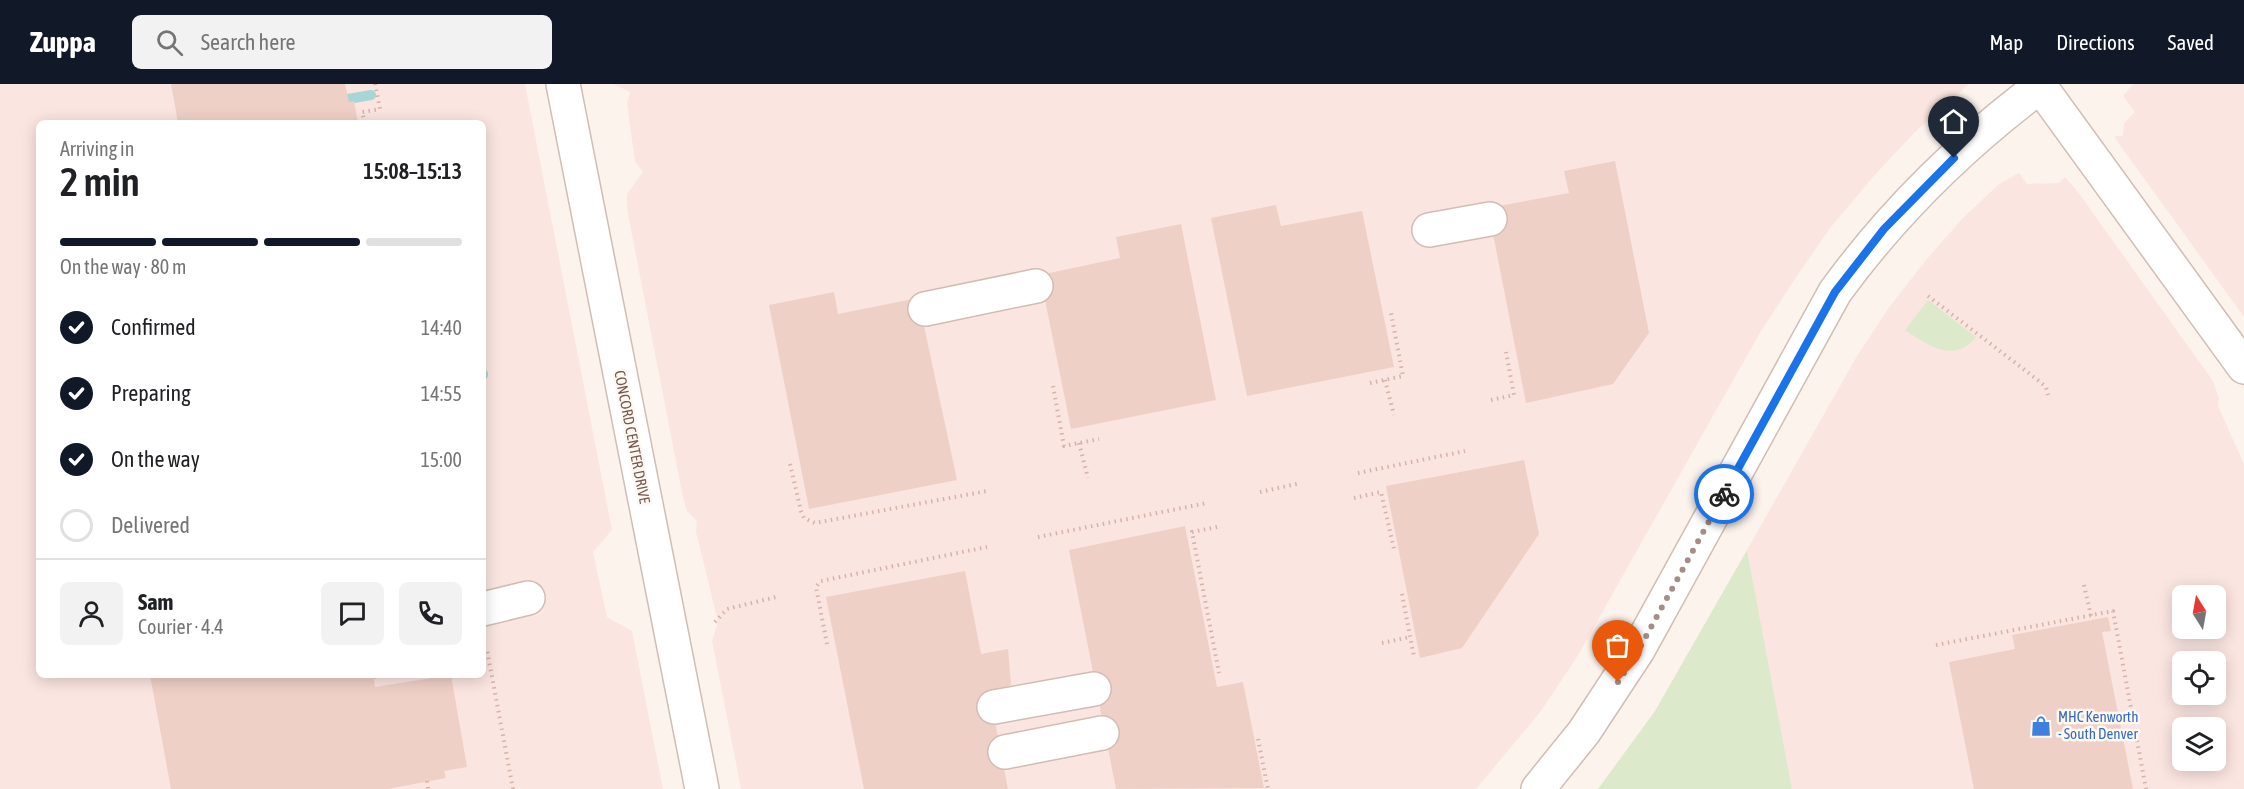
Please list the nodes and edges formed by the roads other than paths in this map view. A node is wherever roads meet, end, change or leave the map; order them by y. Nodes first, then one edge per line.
1 (562, 84) edge
2 (2041, 85) edge
3 (1490, 219) dead end
4 (1429, 230) dead end
5 (1036, 286) dead end
6 (925, 309) dead end
7 (2244, 367) edge
8 (528, 598) dead end
9 (486, 608) edge
10 (1094, 689) dead end
11 (994, 706) dead end
12 (1102, 733) dead end
13 (1005, 752) dead end
14 (702, 789) edge
15 (1538, 789) edge

1 - 14 street, CONCORD CENTER DRIVE
2 - 7 street
2 - 15 street
3 - 4 street
5 - 6 street
8 - 9 street
10 - 11 street
12 - 13 street

